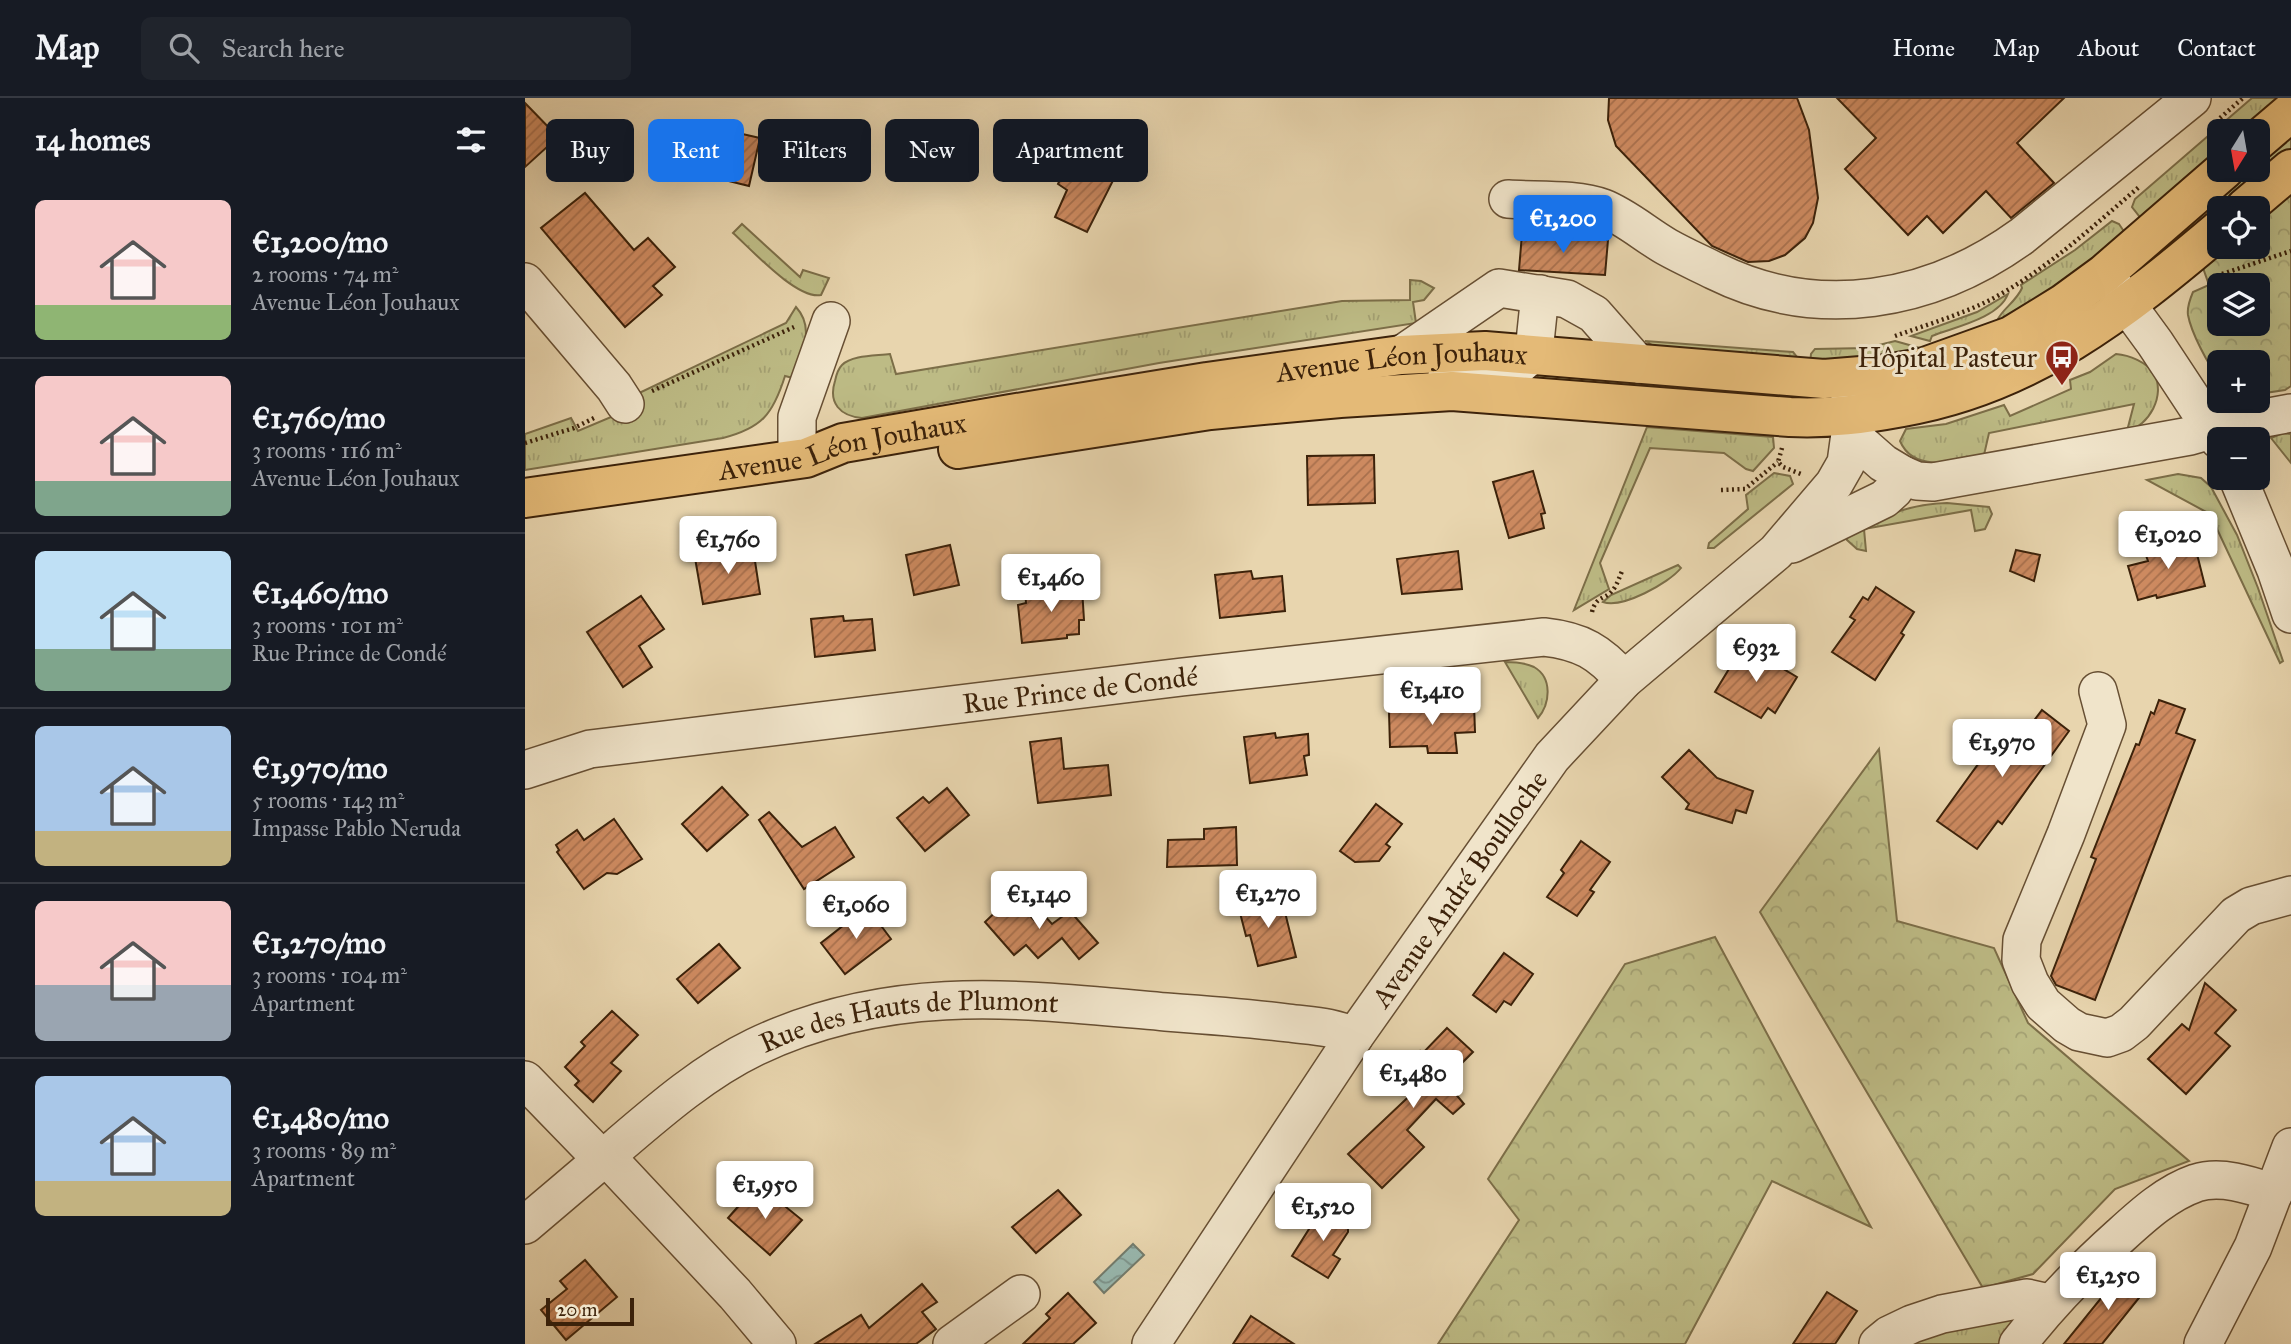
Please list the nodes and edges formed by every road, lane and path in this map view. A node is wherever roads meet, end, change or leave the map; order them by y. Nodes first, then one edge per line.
1 (2192, 98) edge
2 (2291, 112) edge
3 (2270, 130) edge
4 (2291, 169) edge
5 (2210, 182) edge
6 (2259, 196) edge
7 (1507, 199) dead end
8 (2207, 240) edge
9 (2291, 251) edge
10 (2224, 273) edge
11 (2104, 274) junction
12 (525, 282) edge
13 (1499, 288) junction
14 (1540, 295) junction
15 (2127, 306) junction
16 (831, 321) joint
17 (1485, 351) junction
18 (1401, 355) junction
19 (1531, 355) junction
20 (1639, 364) junction
21 (1850, 378) junction
22 (625, 404) junction
23 (1284, 404) junction
24 (2291, 414) edge
25 (1851, 425) junction
26 (2211, 427) edge
27 (2228, 427) edge
28 (2207, 435) edge
29 (1784, 440) dead end
30 (525, 443) edge
31 (802, 458) junction
32 (1778, 462) junction
33 (1903, 475) junction
34 (1808, 476) dead end
35 (1721, 490) dead end
36 (2243, 490) edge
37 (525, 498) edge
38 (1776, 552) junction
39 (1623, 569) dead end
40 (1592, 612) dead end
41 (2291, 614) edge
42 (1624, 680) junction
43 (2098, 691) dead end
44 (525, 770) edge
45 (2291, 895) edge
46 (1354, 1037) junction
47 (525, 1080) edge
48 (2291, 1147) edge
49 (604, 1158) junction
50 (2274, 1193) junction
51 (525, 1225) edge
52 (1021, 1294) dead end
53 (2049, 1303) junction
54 (777, 1344) edge
55 (952, 1344) edge
56 (1151, 1344) edge
57 (1878, 1344) edge
58 (2018, 1344) edge
59 (2203, 1344) edge

1 - 7 street
2 - 3 main road
4 - 6 main road
5 - 11 main road, Avenue Léon Jouhaux
8 - 15 main road
9 - 10 path
11 - 15 street
11 - 21 main road, Avenue Léon Jouhaux
12 - 22 street
13 - 14 street
13 - 17 street
13 - 18 street
14 - 19 street
14 - 20 street
15 - 25 main road
15 - 26 street
16 - 22 path
16 - 31 street
17 - 18 main road, Avenue Léon Jouhaux
17 - 19 main road, Avenue Léon Jouhaux
18 - 31 main road, Avenue Léon Jouhaux
19 - 20 main road, Avenue Léon Jouhaux
19 - 23 street
20 - 21 main road, Avenue Léon Jouhaux
21 - 25 street
22 - 30 path
23 - 25 main road
23 - 31 main road
24 - 27 street
25 - 33 street
25 - 38 street
28 - 33 street
29 - 32 path
31 - 37 main road, Avenue Léon Jouhaux
32 - 34 path
32 - 35 path
33 - 38 street
36 - 41 street
38 - 42 street, Avenue André Boulloche
39 - 40 path
42 - 44 street, Rue Prince de Condé
42 - 46 street, Avenue André Boulloche
43 - 45 street
46 - 49 street, Rue des Hauts de Plumont
46 - 56 street, Avenue André Boulloche
47 - 49 street
48 - 50 street
49 - 51 street, Rue des Hauts de Plumont
49 - 54 street
50 - 53 street
50 - 59 street
52 - 55 street
53 - 57 street
53 - 58 street

